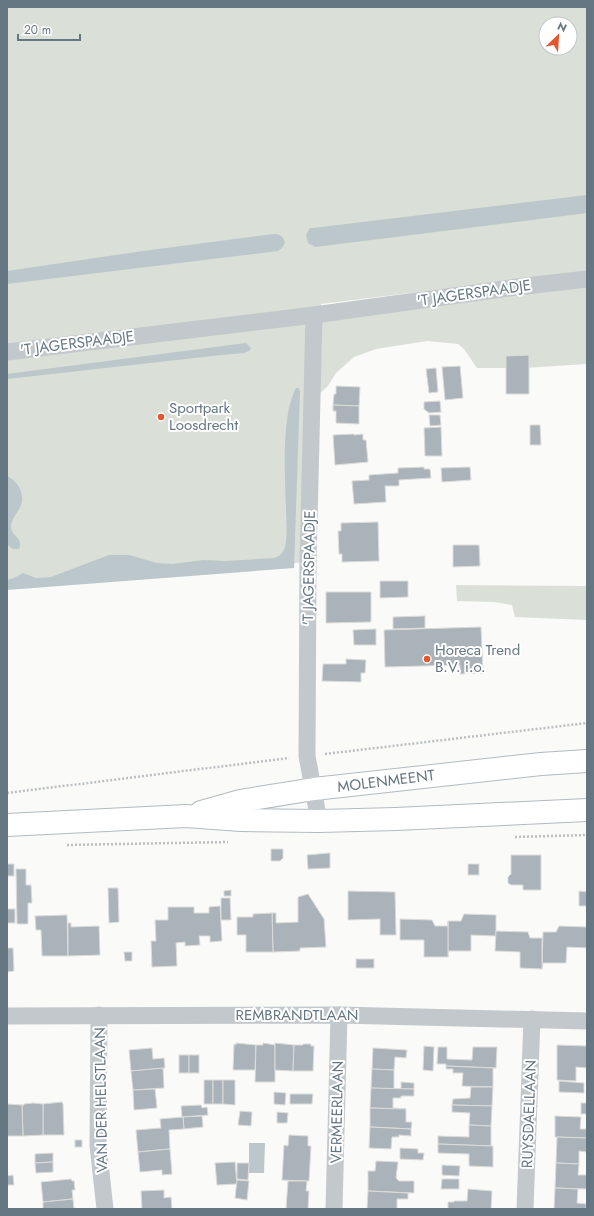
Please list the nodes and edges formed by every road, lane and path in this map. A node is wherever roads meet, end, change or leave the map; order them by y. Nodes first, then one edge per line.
1 (587, 279) edge
2 (314, 315) junction
3 (7, 352) edge
4 (587, 761) edge
5 (314, 789) junction
6 (587, 810) edge
7 (186, 816) junction
8 (319, 821) junction
9 (7, 825) edge
10 (99, 1015) junction
11 (339, 1015) junction
12 (7, 1016) edge
13 (532, 1019) junction
14 (587, 1020) edge
15 (105, 1209) edge
16 (334, 1209) edge
17 (525, 1209) edge

1 - 2 street, 'T JAGERSPAADJE
2 - 3 street, 'T JAGERSPAADJE
2 - 5 street, 'T JAGERSPAADJE
4 - 5 main road, MOLENMEENT
5 - 7 main road, MOLENMEENT
5 - 8 street, 'T JAGERSPAADJE
6 - 8 main road, MOLENMEENT
7 - 8 main road, MOLENMEENT
7 - 9 main road, MOLENMEENT
10 - 11 street, REMBRANDTLAAN
10 - 12 street, REMBRANDTLAAN
10 - 15 street, VAN DER HELSTLAAN
11 - 13 street, REMBRANDTLAAN
11 - 16 street, VERMEERLAAN
13 - 14 street, REMBRANDTLAAN
13 - 17 street, RUYSDAELLAAN

